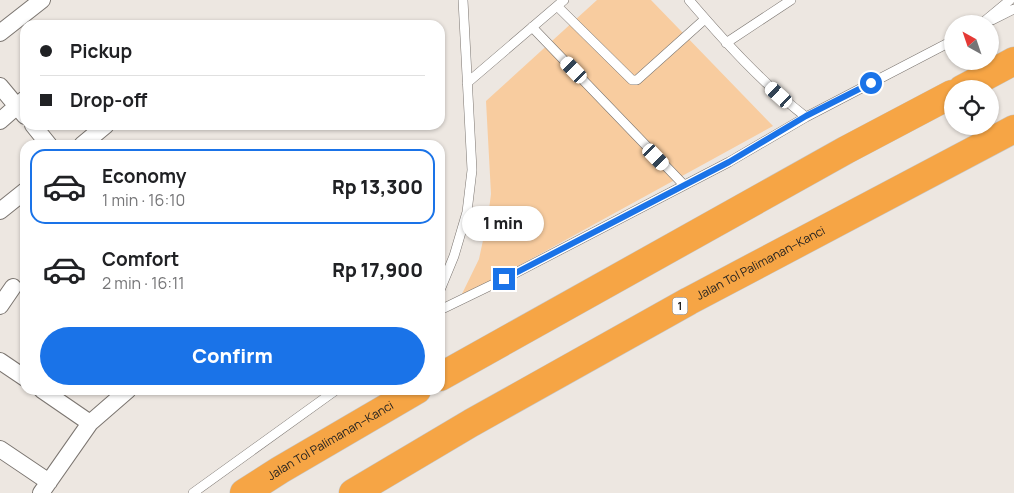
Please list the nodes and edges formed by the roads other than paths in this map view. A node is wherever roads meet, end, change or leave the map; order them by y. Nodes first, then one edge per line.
1 (42, 0) edge
2 (463, 0) edge
3 (689, 0) edge
4 (791, 0) edge
5 (1010, 0) edge
6 (560, 3) edge
7 (1014, 9) edge
8 (992, 15) edge
9 (999, 17) edge
10 (705, 19) junction
11 (532, 27) junction
12 (0, 33) edge
13 (726, 43) junction
14 (944, 45) edge
15 (1014, 61) edge
16 (979, 80) edge
17 (468, 83) junction
18 (0, 86) edge
19 (944, 98) edge
20 (20, 105) edge
21 (20, 108) edge
22 (806, 116) junction
23 (0, 121) edge
24 (1014, 129) edge
25 (37, 130) edge
26 (100, 130) edge
27 (45, 140) edge
28 (88, 140) edge
29 (684, 185) junction
30 (20, 195) edge
31 (0, 212) edge
32 (445, 278) edge
33 (13, 287) dead end
34 (0, 306) edge
35 (445, 308) edge
36 (0, 361) edge
37 (445, 374) edge
38 (20, 375) edge
39 (49, 395) edge
40 (122, 395) edge
41 (329, 395) edge
42 (408, 395) edge
43 (90, 423) junction
44 (0, 449) edge
45 (45, 488) edge
46 (193, 493) edge
47 (244, 493) edge
48 (353, 493) edge

1 - 12 street
2 - 17 lane
3 - 10 lane
4 - 13 lane
5 - 8 lane
6 - 10 lane
6 - 11 lane
7 - 9 lane
10 - 13 lane
11 - 17 lane
11 - 29 lane
13 - 22 lane
14 - 22 lane
15 - 16 highway
17 - 32 lane
18 - 20 street
19 - 37 highway
21 - 23 street
22 - 29 lane
24 - 48 highway, Jalan Tol Palimanan–Kanci / 1
25 - 27 street
26 - 28 street
29 - 35 lane
30 - 31 street
33 - 34 street
36 - 38 street
39 - 43 street
40 - 43 street
41 - 46 lane
42 - 47 highway, Jalan Tol Palimanan–Kanci
43 - 45 street
44 - 45 street

